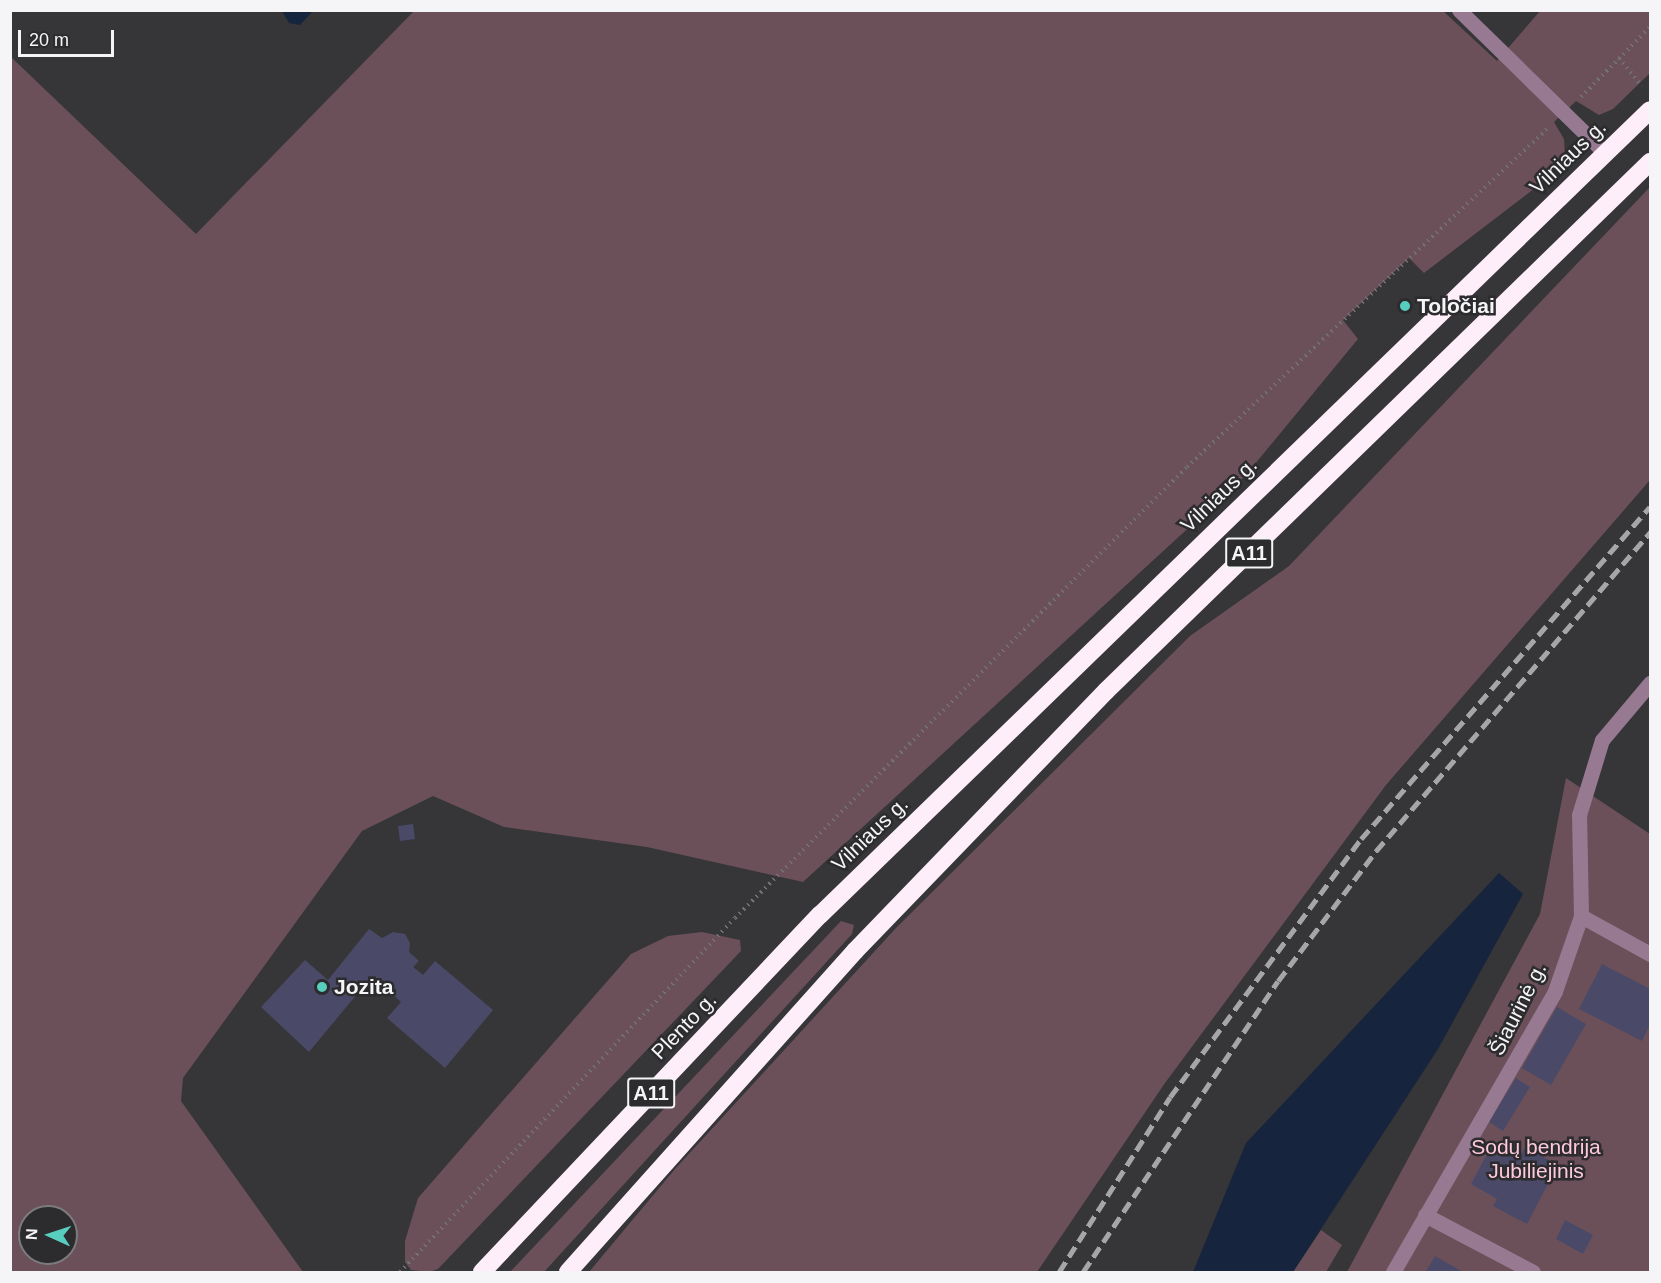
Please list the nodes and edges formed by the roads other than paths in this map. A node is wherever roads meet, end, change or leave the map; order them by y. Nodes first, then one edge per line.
1 (1459, 10) edge
2 (1650, 110) edge
3 (1605, 153) junction
4 (1650, 162) edge
5 (1650, 683) edge
6 (820, 915) joint
7 (1581, 916) junction
8 (1650, 954) edge
9 (1425, 1215) junction
10 (482, 1272) edge
11 (568, 1272) edge
12 (1393, 1272) edge
13 (1533, 1272) edge

1 - 3 street
2 - 3 highway, Vilniaus g. / A11
3 - 6 highway, Vilniaus g. / A11
4 - 11 highway, A11
5 - 7 street, Šiaurinė g.
6 - 10 highway, Plento g. / A11
7 - 8 street
7 - 9 street, Šiaurinė g.
9 - 12 street, Šiaurinė g.
9 - 13 street

